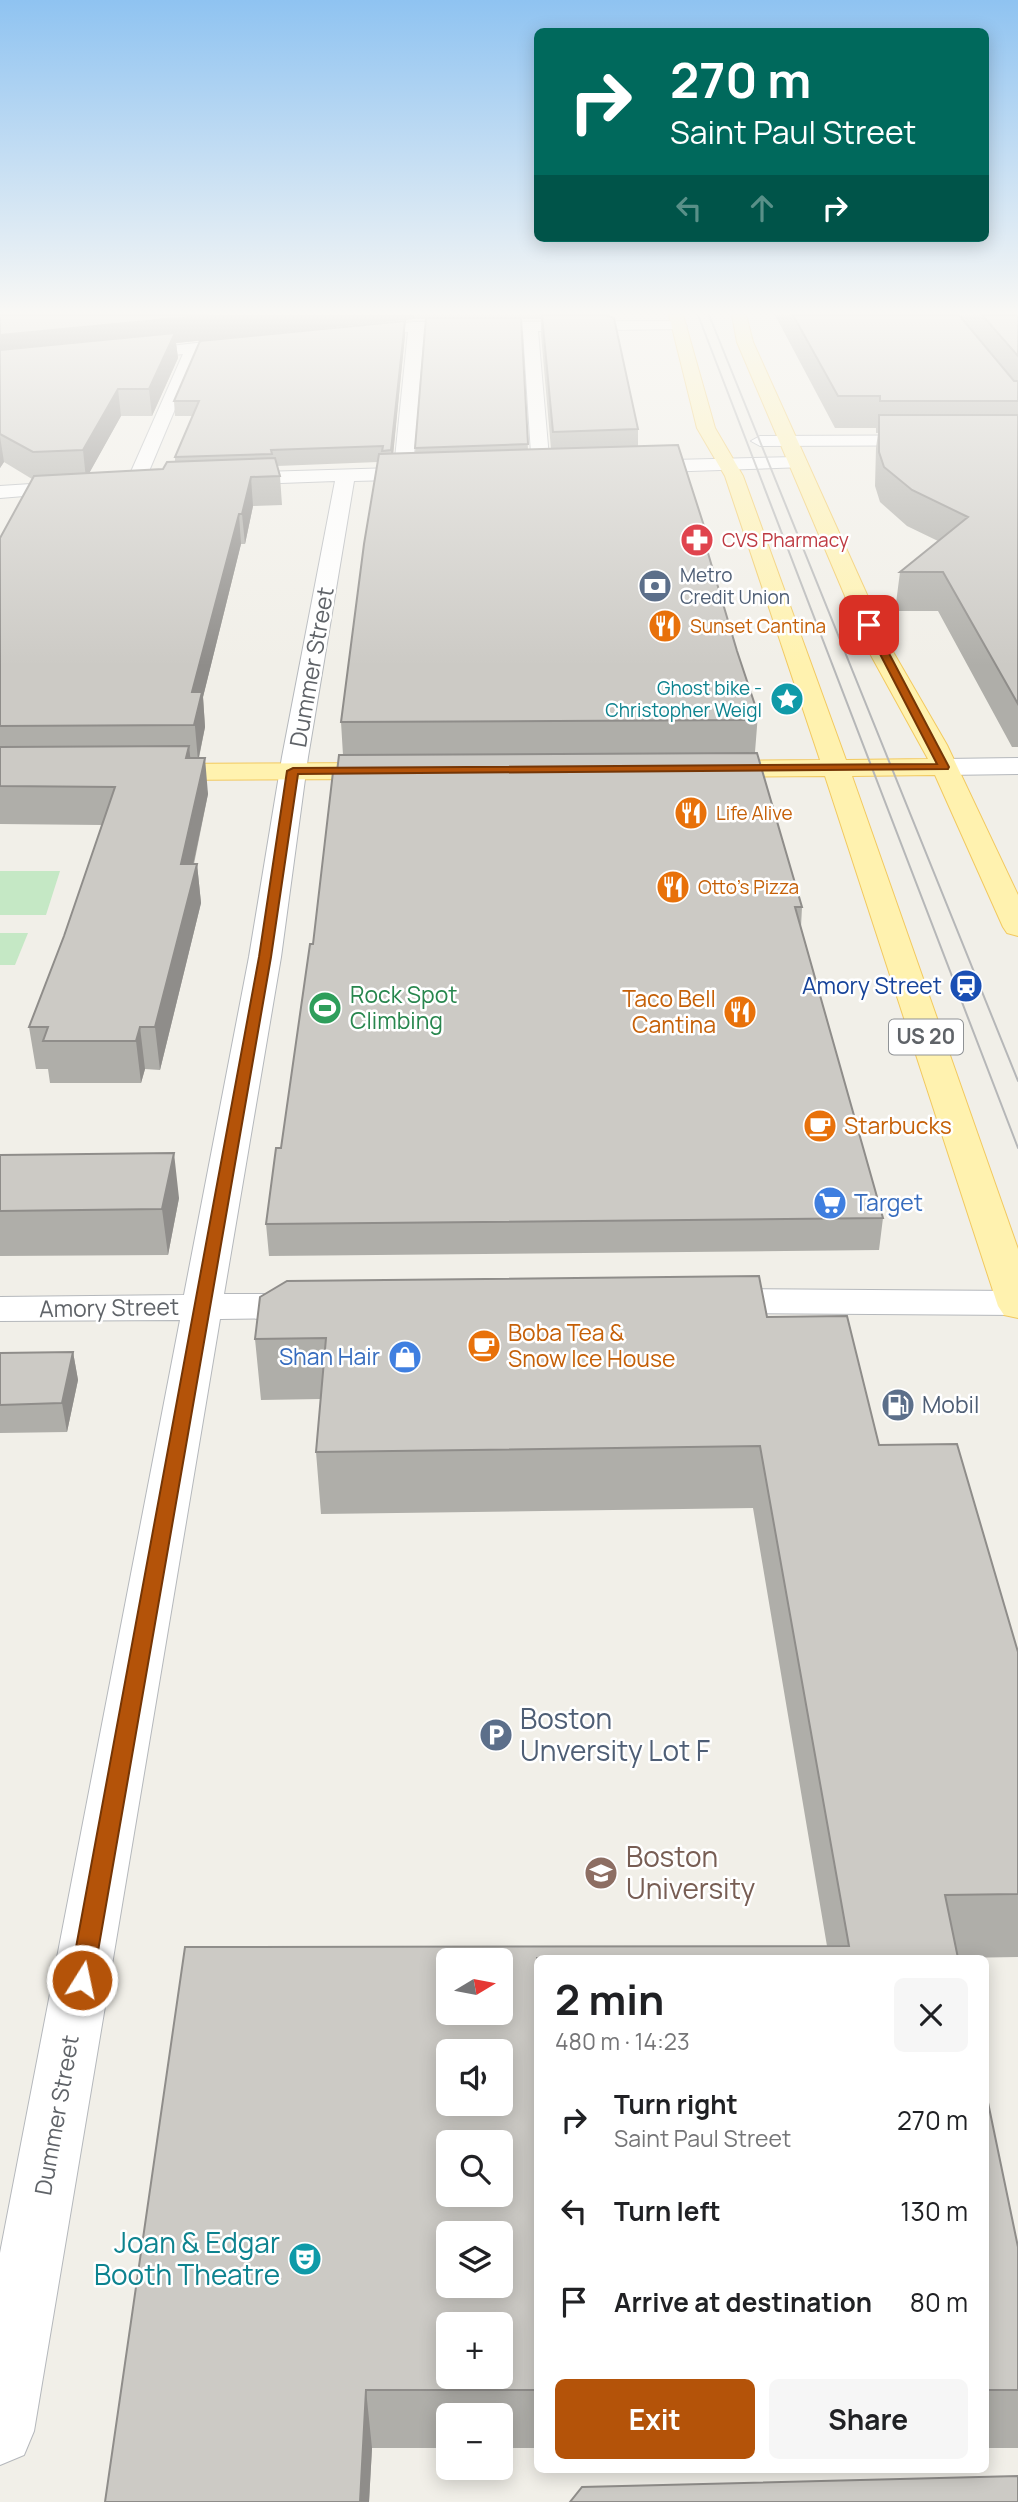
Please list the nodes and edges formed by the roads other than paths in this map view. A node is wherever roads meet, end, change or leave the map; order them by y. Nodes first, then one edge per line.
1 (154, 432) edge
2 (407, 432) edge
3 (533, 432) edge
4 (710, 432) edge
5 (784, 432) edge
6 (1018, 440) edge
7 (713, 441) junction
8 (788, 441) junction
9 (798, 463) junction
10 (727, 464) junction
11 (619, 467) edge
12 (565, 469) edge
13 (444, 472) edge
14 (403, 474) junction
15 (346, 475) junction
16 (212, 480) edge
17 (158, 482) edge
18 (95, 486) edge
19 (7, 491) edge
20 (0, 515) edge
21 (1018, 766) edge
22 (944, 767) junction
23 (836, 768) junction
24 (690, 769) edge
25 (293, 771) junction
26 (416, 771) edge
27 (125, 772) edge
28 (1018, 927) edge
29 (671, 1301) edge
30 (1017, 1304) edge
31 (352, 1305) edge
32 (203, 1307) junction
33 (0, 1309) edge
34 (13, 2282) edge
35 (0, 2431) edge

1 - 17 street
2 - 14 street
3 - 12 street
4 - 7 main road, US 20
5 - 8 main road
6 - 8 street
7 - 8 street
7 - 10 main road, US 20
8 - 9 main road
9 - 10 street
9 - 22 main road
10 - 11 street
10 - 23 main road, US 20
13 - 14 street
14 - 15 street
15 - 16 street
15 - 25 street, Dummer Street
18 - 19 street
19 - 20 street
21 - 22 street
22 - 23 main road
22 - 28 main road
23 - 24 main road
23 - 30 main road, US 20
25 - 26 main road
25 - 27 main road
25 - 32 street, Dummer Street
29 - 30 street
31 - 32 street, Amory Street
32 - 33 street, Amory Street
32 - 34 street, Dummer Street
34 - 35 street, Dummer Street

